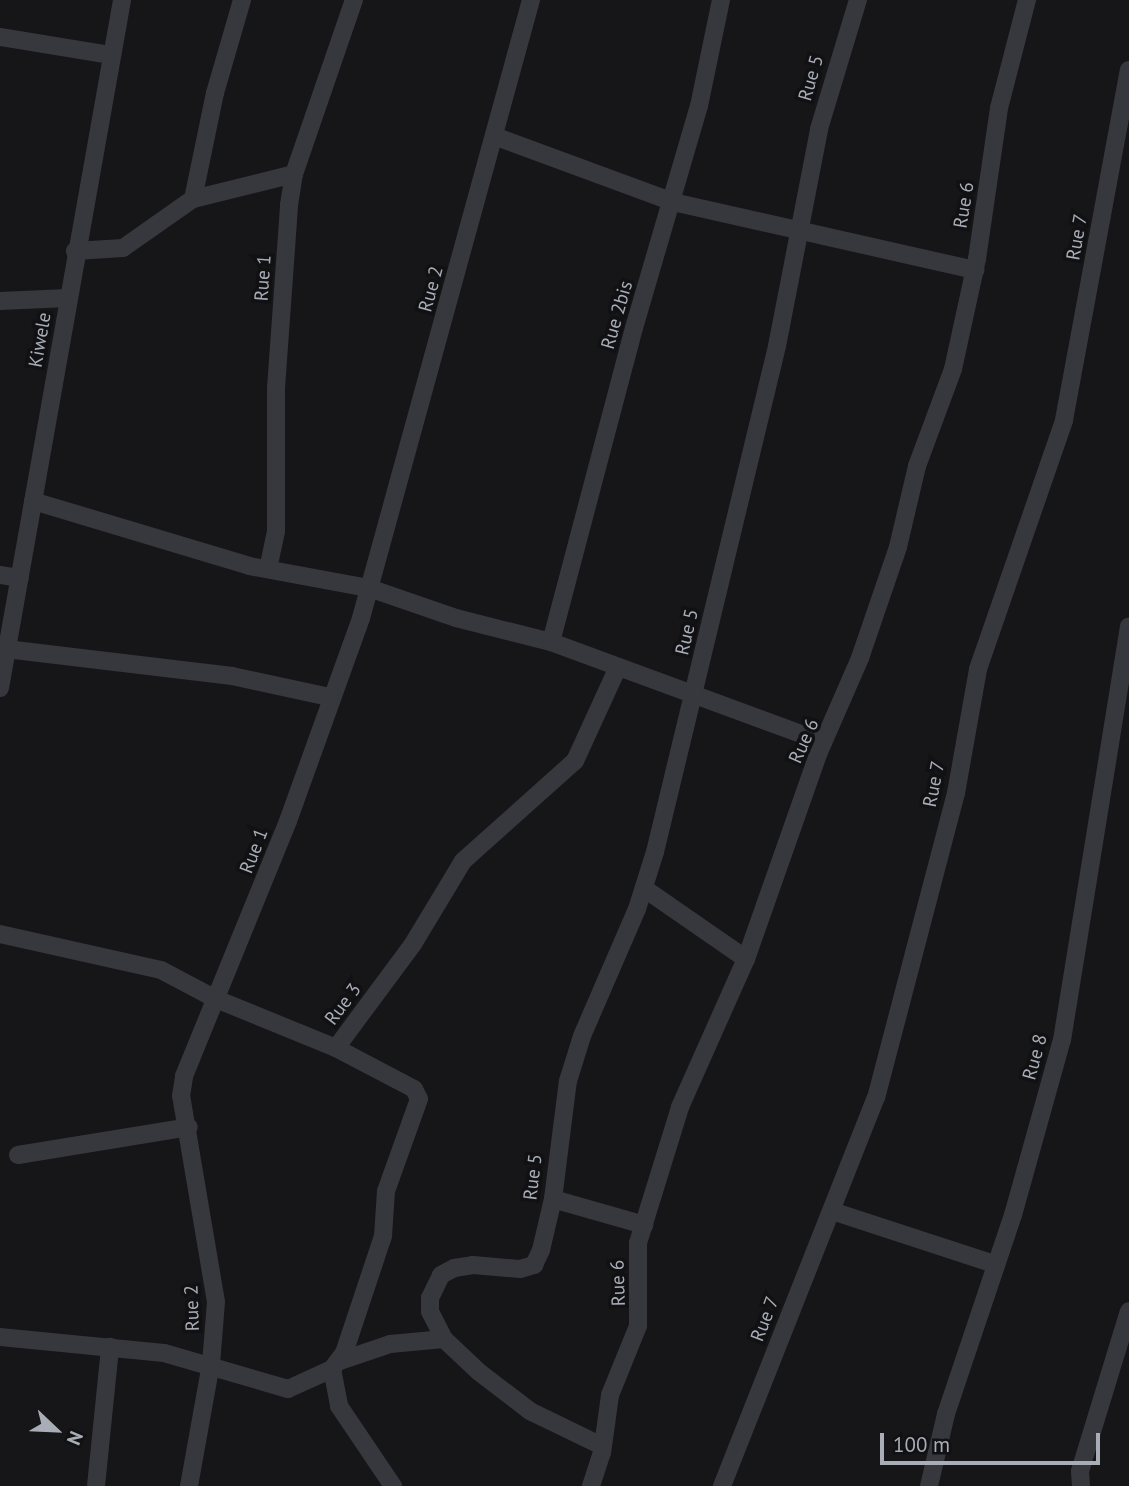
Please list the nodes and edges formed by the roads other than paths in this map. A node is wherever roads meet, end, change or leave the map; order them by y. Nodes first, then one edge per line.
1 (122, 0) edge
2 (242, 0) edge
3 (354, 0) edge
4 (531, 0) edge
5 (722, 0) edge
6 (858, 0) edge
7 (1027, 0) edge
8 (0, 37) edge
9 (110, 55) junction
10 (1129, 71) edge
11 (494, 136) junction
12 (294, 174) junction
13 (193, 199) junction
14 (673, 202) junction
15 (800, 231) junction
16 (75, 251) junction
17 (975, 270) junction
18 (68, 298) junction
19 (0, 301) edge
20 (33, 501) junction
21 (268, 569) junction
22 (0, 575) edge
23 (20, 579) junction
24 (369, 588) junction
25 (1129, 626) edge
26 (551, 642) junction
27 (6, 649) junction
28 (618, 667) junction
29 (0, 688) edge
30 (694, 694) junction
31 (329, 697) junction
32 (823, 742) junction
33 (645, 889) junction
34 (0, 934) edge
35 (746, 959) junction
36 (216, 999) junction
37 (336, 1048) junction
38 (189, 1127) junction
39 (18, 1155) dead end
40 (553, 1199) junction
41 (832, 1211) junction
42 (644, 1225) junction
43 (994, 1264) junction
44 (1129, 1311) edge
45 (0, 1338) edge
46 (444, 1339) junction
47 (110, 1347) junction
48 (211, 1364) junction
49 (336, 1365) junction
50 (602, 1446) junction
51 (96, 1486) edge
52 (189, 1486) edge
53 (393, 1486) edge
54 (591, 1486) edge
55 (722, 1486) edge
56 (929, 1486) edge
57 (1081, 1486) edge

1 - 9 street, Kiwele
2 - 13 street
3 - 12 street, Rue 1
4 - 11 street, Rue 2
5 - 14 street, Rue 2bis
6 - 15 street, Rue 5
7 - 17 street, Rue 6
8 - 9 street
9 - 16 street, Kiwele
10 - 41 street, Rue 7
11 - 14 street
11 - 24 street, Rue 2
12 - 13 street
12 - 21 street, Rue 1
13 - 16 street
14 - 15 street
14 - 26 street, Rue 2bis
15 - 17 street
15 - 30 street, Rue 5
16 - 18 street, Kiwele
17 - 32 street, Rue 6
18 - 19 street
18 - 20 street, Kiwele
20 - 21 street
20 - 23 street, Kiwele
21 - 24 street
22 - 23 street
23 - 27 street, Kiwele
24 - 26 street
24 - 31 street, Rue 1
25 - 43 street, Rue 8
26 - 28 street
27 - 29 street, Kiwele
27 - 31 street
28 - 30 street
28 - 37 street, Rue 3
30 - 32 street
30 - 33 street, Rue 5
31 - 36 street, Rue 1
32 - 35 street, Rue 6
33 - 35 street
33 - 40 street, Rue 5
34 - 36 street
35 - 42 street, Rue 6
36 - 37 street
36 - 38 street, Rue 1
37 - 49 street, Rue 3
38 - 39 street
38 - 48 street, Rue 2
40 - 42 street
40 - 46 street, Rue 5
41 - 43 street
41 - 55 street, Rue 7
42 - 50 street, Rue 6
43 - 56 street, Rue 8
44 - 57 street
45 - 47 street
46 - 49 street
46 - 50 street
47 - 48 street
47 - 51 street
48 - 49 street
48 - 52 street, Rue 2
49 - 53 street
50 - 54 street, Rue 6

